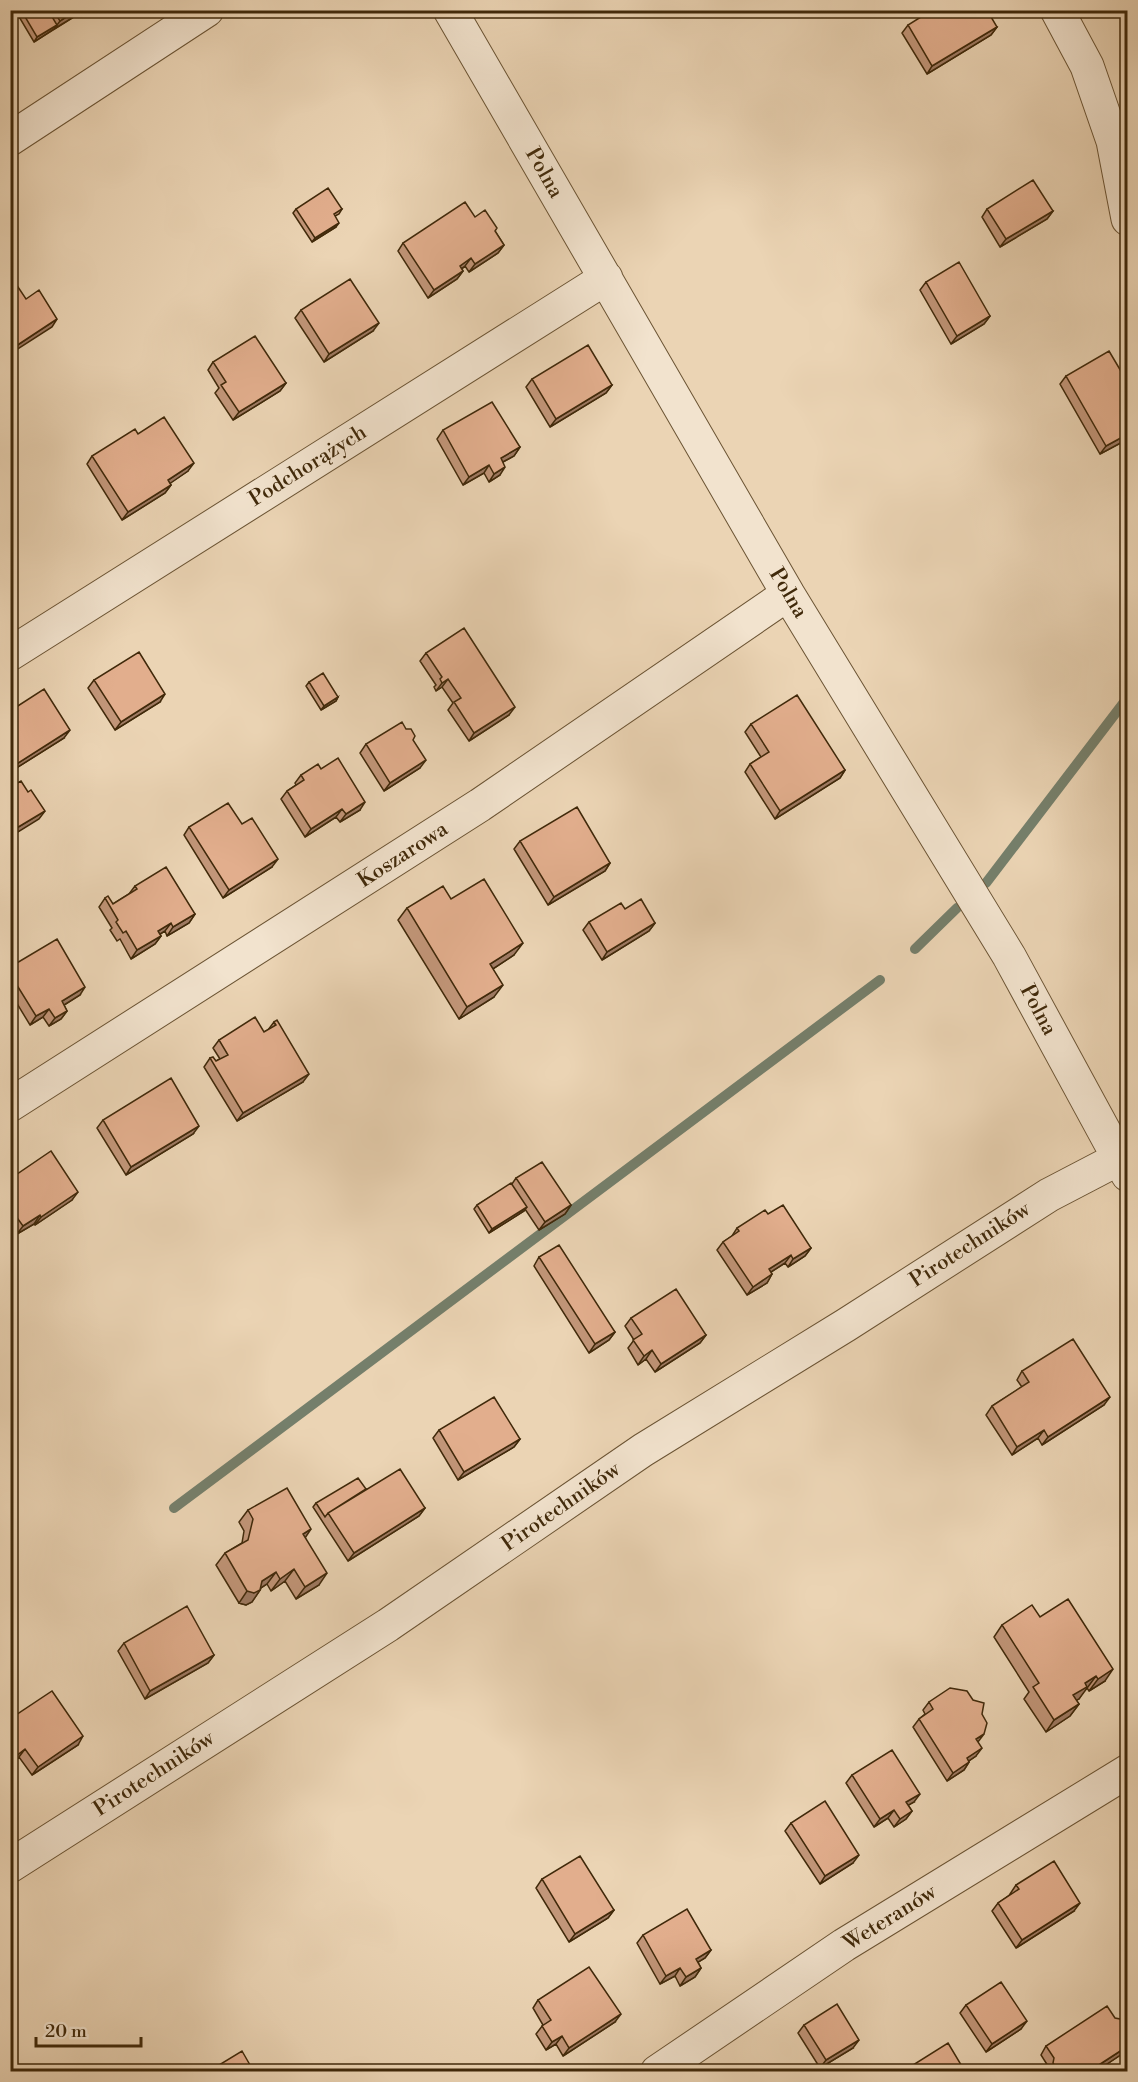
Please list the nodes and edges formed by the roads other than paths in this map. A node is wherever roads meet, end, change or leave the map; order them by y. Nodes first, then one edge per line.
1 (207, 10) edge
2 (450, 10) edge
3 (1057, 10) edge
4 (10, 138) edge
5 (1128, 219) edge
6 (606, 278) junction
7 (788, 594) junction
8 (10, 654) edge
9 (10, 1105) edge
10 (1123, 1167) edge
11 (1128, 1771) edge
12 (10, 1866) edge
13 (657, 2072) edge

1 - 4 street
2 - 6 street, Polna
3 - 5 street
6 - 7 street, Polna
6 - 8 street, Podchorążych
7 - 9 street, Koszarowa
7 - 10 street, Polna
10 - 12 street, Pirotechników
11 - 13 street, Weteranów

